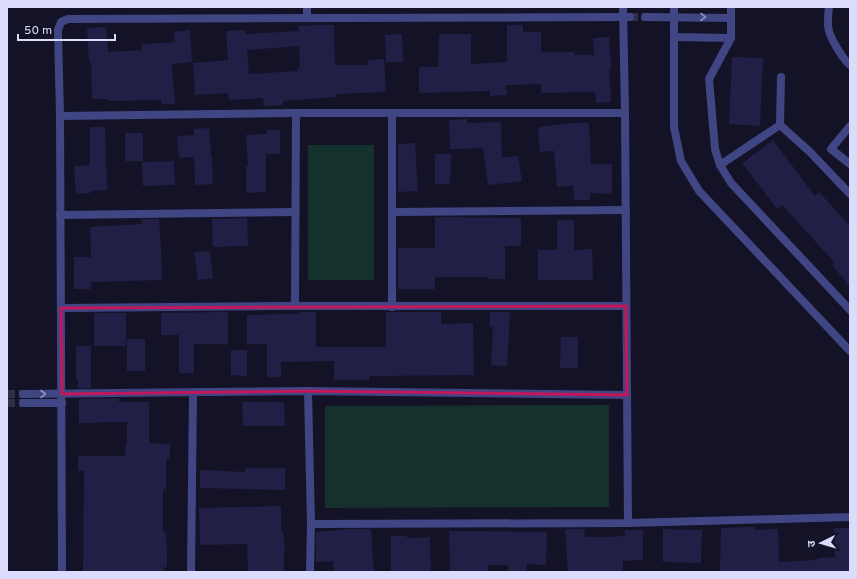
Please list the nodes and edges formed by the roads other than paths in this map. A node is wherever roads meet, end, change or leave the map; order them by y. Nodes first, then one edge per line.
1 (307, 7) edge
2 (622, 7) edge
3 (674, 7) edge
4 (732, 7) edge
5 (828, 7) edge
6 (626, 17) junction
7 (644, 17) tunnel mouth
8 (674, 17) junction
9 (307, 18) junction
10 (731, 18) junction
11 (674, 37) junction
12 (731, 38) junction
13 (850, 64) edge
14 (781, 77) dead end
15 (296, 113) junction
16 (625, 113) junction
17 (392, 114) junction
18 (60, 116) junction
19 (780, 125) junction
20 (850, 126) edge
21 (850, 164) edge
22 (720, 166) junction
23 (850, 194) edge
24 (626, 210) junction
25 (295, 212) junction
26 (392, 212) junction
27 (60, 216) junction
28 (295, 306) junction
29 (626, 306) junction
30 (392, 307) junction
31 (61, 308) junction
32 (850, 310) edge
33 (850, 351) edge
34 (308, 391) junction
35 (193, 393) junction
36 (23, 394) tunnel mouth
37 (62, 394) junction
38 (627, 395) junction
39 (23, 403) tunnel mouth
40 (62, 403) junction
41 (850, 517) edge
42 (628, 523) junction
43 (311, 524) junction
44 (62, 572) edge
45 (191, 572) edge
46 (310, 572) edge

1 - 9 street
2 - 6 street
3 - 8 street
4 - 10 street
5 - 13 street
6 - 9 street
6 - 16 street
7 - 8 street
8 -> 10 street
8 - 11 street
9 - 18 street
10 - 12 street
11 - 12 street
11 - 33 street
12 - 22 street
14 - 19 street
15 - 17 street
15 - 18 street
15 - 25 street
16 - 17 street
16 - 24 street
17 - 26 street
18 - 27 street
19 - 22 street
19 - 23 street
20 - 21 street
22 - 32 street
24 - 26 street
24 - 29 street
25 - 27 street
25 - 28 street
26 - 30 street
27 - 31 street
28 - 30 street
28 - 31 street
29 - 30 street
29 - 38 street
31 - 37 street
34 - 35 street
34 - 38 street
34 - 43 street
35 - 37 street
35 - 45 street
36 -> 37 street
37 - 40 street
38 - 42 street
39 - 40 street
40 - 44 street
41 - 42 street
42 - 43 street
43 - 46 street

